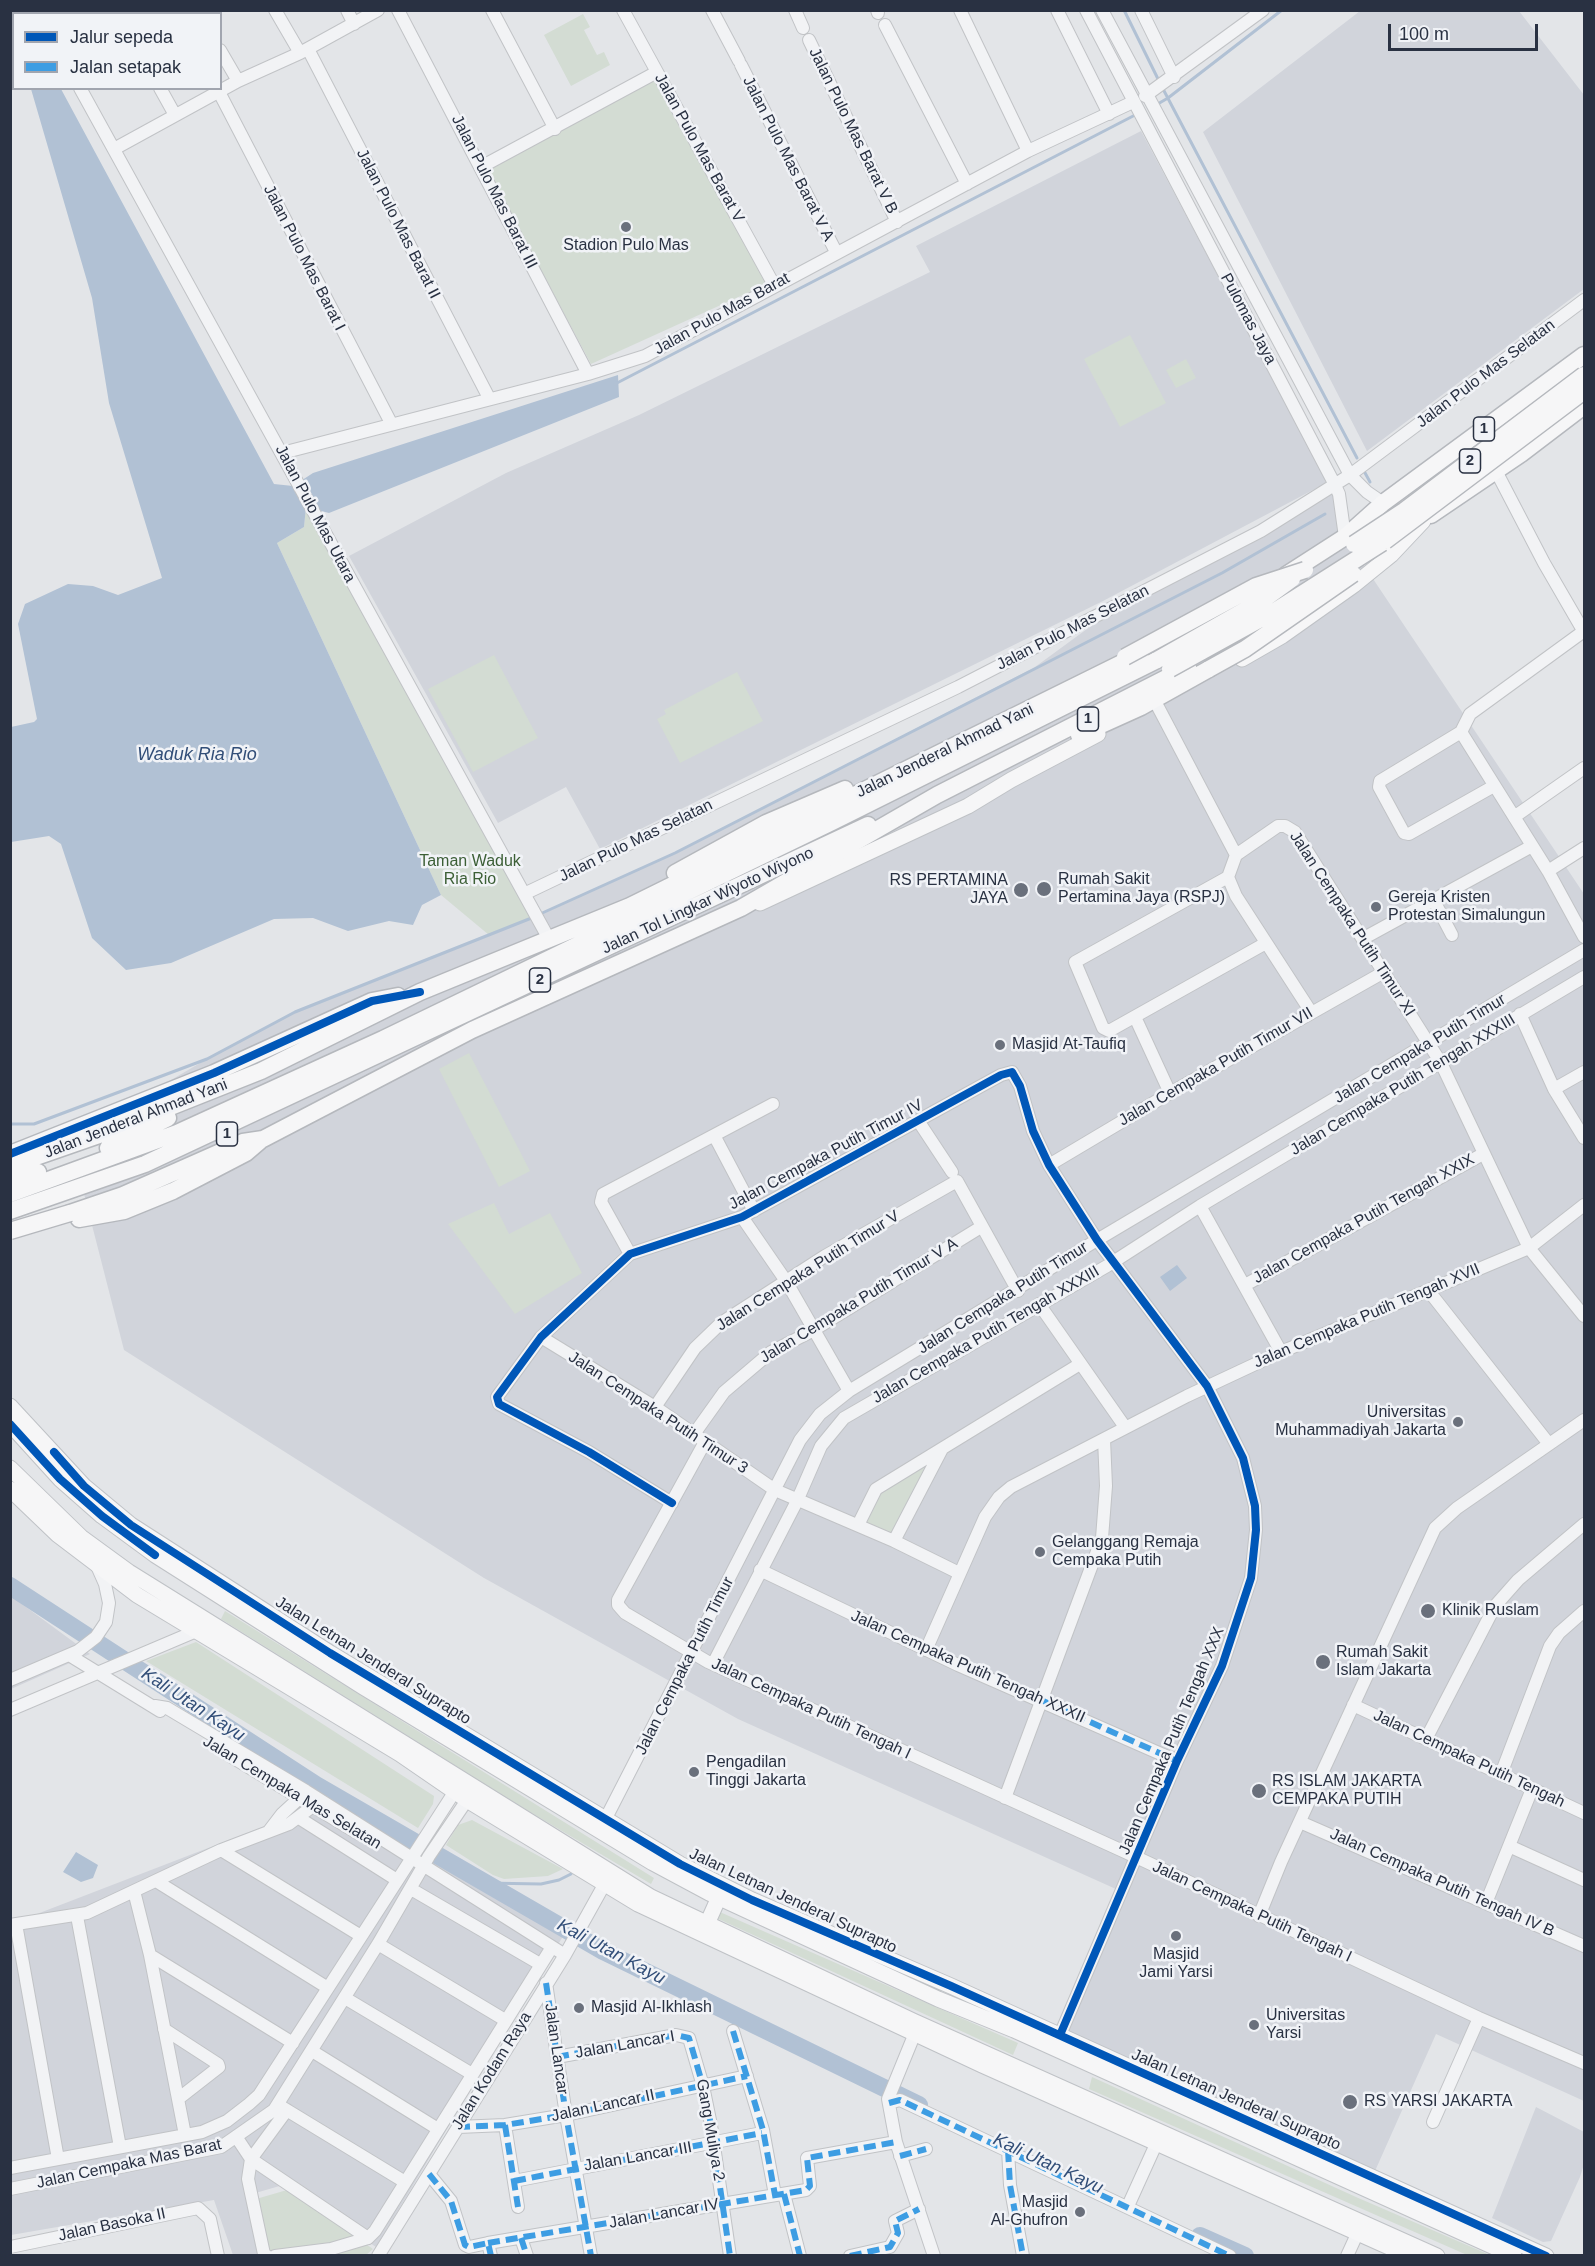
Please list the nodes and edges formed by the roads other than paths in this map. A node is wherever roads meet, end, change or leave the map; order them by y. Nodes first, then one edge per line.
1 (274, 10) edge
2 (347, 10) edge
3 (378, 10) edge
4 (398, 10) edge
5 (492, 10) edge
6 (624, 10) edge
7 (712, 10) edge
8 (795, 10) edge
9 (960, 10) edge
10 (1057, 10) edge
11 (1086, 10) edge
12 (1102, 10) edge
13 (1141, 10) edge
14 (1255, 13) edge
15 (354, 24) junction
16 (885, 25) dead end
17 (803, 28) dead end
18 (809, 40) dead end
19 (304, 51) junction
20 (222, 53) edge
21 (657, 72) junction
22 (1171, 79) junction
23 (238, 81) junction
24 (81, 90) edge
25 (161, 90) edge
26 (219, 92) junction
27 (1147, 96) junction
28 (1124, 107) junction
29 (175, 115) junction
30 (555, 129) junction
31 (114, 149) junction
32 (1028, 151) junction
33 (481, 167) junction
34 (967, 184) junction
35 (897, 222) junction
36 (836, 252) junction
37 (774, 285) junction
38 (1584, 300) edge
39 (1584, 355) edge
40 (588, 374) junction
41 (1561, 374) junction
42 (1584, 375) edge
43 (1584, 391) edge
44 (489, 398) junction
45 (1584, 406) edge
46 (391, 423) junction
47 (285, 458) junction
48 (1496, 471) junction
49 (1353, 478) junction
50 (1337, 490) junction
51 (1383, 503) junction
52 (1423, 521) junction
53 (1344, 537) junction
54 (1382, 543) junction
55 (1305, 570) junction
56 (1261, 591) junction
57 (1279, 617) junction
58 (1210, 618) junction
59 (1584, 631) edge
60 (1226, 647) junction
61 (1157, 705) junction
62 (1461, 732) junction
63 (1584, 768) edge
64 (1494, 786) junction
65 (1514, 817) junction
66 (1532, 846) junction
67 (1584, 848) edge
68 (1236, 855) junction
69 (1548, 871) junction
70 (1228, 877) junction
71 (525, 896) junction
72 (1432, 899) junction
73 (752, 904) junction
74 (615, 910) junction
75 (547, 935) junction
76 (1452, 935) dead end
77 (1584, 936) edge
78 (1364, 938) junction
79 (1266, 943) junction
80 (1584, 950) edge
81 (1384, 972) junction
82 (1584, 977) edge
83 (420, 992) junction
84 (1311, 1012) junction
85 (1520, 1014) junction
86 (1135, 1017) junction
87 (1431, 1046) junction
88 (1440, 1061) junction
89 (261, 1071) junction
90 (391, 1071) junction
91 (1009, 1072) joint
92 (1584, 1072) edge
93 (1554, 1089) junction
94 (1170, 1093) junction
95 (773, 1104) dead end
96 (919, 1122) junction
97 (715, 1137) junction
98 (1584, 1138) edge
99 (263, 1139) junction
100 (10, 1154) edge
101 (1483, 1154) junction
102 (1049, 1165) junction
103 (10, 1166) edge
104 (954, 1177) junction
105 (10, 1182) edge
106 (10, 1194) edge
107 (1584, 1205) edge
108 (1200, 1206) junction
109 (754, 1211) junction
110 (742, 1217) junction
111 (12, 1224) edge
112 (981, 1227) junction
113 (1098, 1242) junction
114 (1529, 1248) junction
115 (630, 1254) junction
116 (1110, 1260) junction
117 (786, 1281) junction
118 (1245, 1285) junction
119 (1018, 1290) junction
120 (1428, 1290) junction
121 (1039, 1304) junction
122 (1584, 1316) edge
123 (812, 1331) junction
124 (541, 1337) junction
125 (1281, 1352) junction
126 (1080, 1364) junction
127 (1207, 1386) junction
128 (849, 1391) junction
129 (10, 1406) edge
130 (655, 1407) junction
131 (1584, 1420) edge
132 (10, 1424) edge
133 (1125, 1427) junction
134 (694, 1434) junction
135 (1104, 1439) junction
136 (705, 1442) junction
137 (1549, 1444) junction
138 (943, 1448) junction
139 (10, 1468) edge
140 (10, 1489) edge
141 (777, 1491) junction
142 (794, 1499) junction
143 (672, 1503) junction
144 (1584, 1524) edge
145 (858, 1526) junction
146 (894, 1541) junction
147 (97, 1566) junction
148 (760, 1570) junction
149 (959, 1573) junction
150 (1584, 1611) edge
151 (195, 1632) junction
152 (926, 1650) junction
153 (73, 1653) junction
154 (701, 1659) junction
155 (99, 1671) junction
156 (10, 1680) edge
157 (1041, 1700) junction
158 (1353, 1705) junction
159 (10, 1710) edge
160 (458, 1730) junction
161 (1426, 1739) junction
162 (468, 1751) junction
163 (1177, 1761) junction
164 (1501, 1774) junction
165 (1532, 1789) junction
166 (303, 1795) junction
167 (461, 1796) junction
168 (1005, 1798) junction
169 (317, 1803) junction
170 (1583, 1808) edge
171 (299, 1818) junction
172 (605, 1820) junction
173 (1300, 1822) junction
174 (269, 1831) junction
175 (1509, 1846) junction
176 (221, 1850) junction
177 (580, 1853) junction
178 (411, 1856) junction
179 (1136, 1857) junction
180 (564, 1858) junction
181 (427, 1866) junction
182 (397, 1880) junction
183 (1584, 1880) edge
184 (156, 1881) junction
185 (604, 1885) junction
186 (411, 1889) junction
187 (134, 1891) junction
188 (719, 1898) junction
189 (1486, 1903) junction
190 (77, 1916) junction
191 (1259, 1916) junction
192 (13, 1924) edge
193 (707, 1924) junction
194 (361, 1936) junction
195 (378, 1944) junction
196 (1584, 1946) edge
197 (552, 1947) junction
198 (150, 1955) junction
199 (565, 1955) junction
200 (540, 1964) junction
201 (917, 1972) junction
202 (893, 1978) junction
203 (546, 1983) junction
204 (328, 1988) junction
205 (851, 1991) junction
206 (345, 1998) junction
207 (314, 2010) junction
208 (862, 2010) junction
209 (1479, 2018) junction
210 (331, 2020) junction
211 (505, 2020) junction
212 (164, 2029) junction
213 (733, 2031) dead end
214 (915, 2033) junction
215 (1060, 2035) junction
216 (691, 2041) joint
217 (292, 2043) junction
218 (312, 2051) junction
219 (557, 2057) junction
220 (1584, 2063) edge
221 (472, 2074) junction
222 (747, 2076) junction
223 (1164, 2084) junction
224 (703, 2086) junction
225 (178, 2099) junction
226 (888, 2100) junction
227 (1174, 2104) junction
228 (283, 2108) junction
229 (1115, 2110) junction
230 (566, 2115) junction
231 (1097, 2115) junction
232 (1433, 2122) dead end
233 (506, 2125) junction
234 (458, 2127) junction
235 (438, 2129) junction
236 (762, 2133) junction
237 (185, 2135) junction
238 (237, 2138) junction
239 (150, 2141) junction
240 (896, 2142) junction
241 (1157, 2142) junction
242 (712, 2143) junction
243 (120, 2147) junction
244 (926, 2149) dead end
245 (1008, 2150) junction
246 (900, 2156) junction
247 (58, 2159) junction
248 (251, 2159) junction
249 (154, 2161) junction
250 (15, 2168) edge
251 (577, 2168) junction
252 (429, 2174) junction
253 (514, 2181) junction
254 (405, 2182) junction
255 (16, 2188) edge
256 (779, 2194) junction
257 (1130, 2201) junction
258 (722, 2204) junction
259 (518, 2207) dead end
260 (919, 2209) junction
261 (587, 2228) junction
262 (1358, 2232) junction
263 (368, 2238) junction
264 (521, 2238) junction
265 (10, 2247) edge
266 (490, 2249) edge
267 (218, 2256) edge
268 (267, 2256) edge
269 (275, 2256) edge
270 (378, 2256) edge
271 (527, 2256) edge
272 (591, 2256) edge
273 (730, 2256) edge
274 (800, 2256) edge
275 (850, 2256) edge
276 (933, 2256) edge
277 (1023, 2256) edge
278 (1230, 2256) edge
279 (1347, 2256) edge
280 (1409, 2256) edge
281 (1437, 2256) edge
282 (1514, 2256) edge
283 (1546, 2256) edge

1 - 19 street, Jalan Pulo Mas Barat II
2 - 15 street
3 - 15 street
4 - 33 street, Jalan Pulo Mas Barat III
5 - 30 street
6 - 21 street, Jalan Pulo Mas Barat V
7 - 36 street, Jalan Pulo Mas Barat V A
8 - 17 street
9 - 32 street
10 - 28 street
11 - 28 street
12 - 27 street, Pulomas Jaya
13 - 22 street
14 - 22 street
15 - 19 street
16 - 34 street
18 - 35 street, Jalan Pulo Mas Barat V B
19 - 23 street
19 - 44 street, Jalan Pulo Mas Barat II
20 - 23 street
21 - 30 street
21 - 37 street, Jalan Pulo Mas Barat V
22 - 27 street
23 - 26 street
24 - 31 street, Jalan Pulo Mas Utara
25 - 29 street
26 - 29 street
26 - 46 street, Jalan Pulo Mas Barat I
27 - 49 street, Pulomas Jaya
28 - 32 street, Jalan Pulo Mas Barat
28 - 50 street, Pulomas Jaya
29 - 31 street
30 - 33 street
31 - 47 street, Jalan Pulo Mas Utara
32 - 34 street, Jalan Pulo Mas Barat
33 - 40 street, Jalan Pulo Mas Barat III
34 - 35 street, Jalan Pulo Mas Barat
35 - 36 street, Jalan Pulo Mas Barat
36 - 37 street, Jalan Pulo Mas Barat
37 - 40 street, Jalan Pulo Mas Barat
38 - 49 street, Jalan Pulo Mas Selatan
39 - 41 highway, Jalan Jenderal Ahmad Yani / 1
40 - 44 street, Jalan Pulo Mas Barat
41 - 45 highway
41 - 51 highway, Jalan Jenderal Ahmad Yani / 1
42 - 55 highway, 2, bridge
43 - 54 highway, 2, bridge
44 - 46 street, Jalan Pulo Mas Barat
45 - 48 highway, 1
46 - 47 street, Jalan Pulo Mas Barat
47 - 71 street, Jalan Pulo Mas Utara
48 - 52 highway, 1
48 - 59 street
49 - 50 street, Jalan Pulo Mas Selatan
49 - 51 street, Pulomas Jaya
50 - 53 street, Pulomas Jaya
50 - 71 street, Jalan Pulo Mas Selatan
51 - 53 highway, Jalan Jenderal Ahmad Yani / 1
52 - 57 highway, 1
52 - 61 main road, 1
53 - 56 highway, Jalan Jenderal Ahmad Yani / 1
54 - 73 highway, bridge
54 - 111 highway, Jalan Tol Lingkar Wiyoto Wiyono / 2, bridge
55 - 74 highway, bridge
55 - 106 highway, Jalan Tol Lingkar Wiyoto Wiyono / 2, bridge
56 - 57 highway
56 - 58 highway, Jalan Jenderal Ahmad Yani / 1
57 - 60 highway, 1
58 - 60 highway
58 - 74 highway, Jalan Jenderal Ahmad Yani / 1
59 - 62 street
60 - 73 highway, 1
61 - 68 street
61 - 73 main road, 1
62 - 64 street
62 - 64 street
63 - 65 street
64 - 65 street
65 - 66 street
66 - 69 street
66 - 72 street
67 - 69 street
68 - 70 street
68 - 78 street, Jalan Cempaka Putih Timur XI
69 - 77 street
70 - 79 street
70 - 86 street
71 - 75 street, Jalan Pulo Mas Utara
72 - 76 street
72 - 78 street
73 - 90 highway, 1
74 - 75 highway, Jalan Jenderal Ahmad Yani / 1
75 - 83 highway, Jalan Jenderal Ahmad Yani / 1
78 - 81 street, Jalan Cempaka Putih Timur XI
79 - 84 street
79 - 86 street
80 - 87 street, Jalan Cempaka Putih Timur
81 - 84 street, Jalan Cempaka Putih Timur VII
81 - 87 street, Jalan Cempaka Putih Timur XI
82 - 85 street, Jalan Cempaka Putih Tengah XXXIII
83 - 89 highway, Jalan Jenderal Ahmad Yani / 1
83 - 100 highway
84 - 94 street, Jalan Cempaka Putih Timur VII
85 - 88 street, Jalan Cempaka Putih Tengah XXXIII
85 - 93 street
86 - 94 street
87 - 88 street
87 - 113 street, Jalan Cempaka Putih Timur
88 - 101 street
88 - 108 street, Jalan Cempaka Putih Tengah XXXIII
89 - 103 highway, Jalan Jenderal Ahmad Yani / 1
89 - 105 highway, Jalan Jenderal Ahmad Yani / 1
90 - 99 highway, 1
90 - 111 highway, 1
91 - 96 street, Jalan Cempaka Putih Timur IV
91 - 102 street, Jalan Cempaka Putih Tengah XXX
92 - 93 street
93 - 98 street
94 - 102 street, Jalan Cempaka Putih Timur VII
95 - 97 street
96 - 104 street
96 - 109 street, Jalan Cempaka Putih Timur IV
97 - 109 street
97 - 115 street
99 - 111 highway, 1, bridge
99 - 111 highway
101 - 114 street
101 - 118 street, Jalan Cempaka Putih Tengah XXIX
102 - 113 street, Jalan Cempaka Putih Tengah XXX
104 - 112 street
104 - 117 street, Jalan Cempaka Putih Timur V
107 - 114 street, Jalan Cempaka Putih Tengah XVII
108 - 116 street, Jalan Cempaka Putih Tengah XXXIII
108 - 118 street
109 - 110 street, Jalan Cempaka Putih Timur IV
110 - 115 street, Jalan Cempaka Putih Timur IV
110 - 117 street
112 - 119 street
112 - 123 street, Jalan Cempaka Putih Timur V A
113 - 116 street, Jalan Cempaka Putih Tengah XXX
113 - 119 street, Jalan Cempaka Putih Timur
114 - 120 street, Jalan Cempaka Putih Tengah XVII
114 - 122 street
115 - 124 street, Jalan Cempaka Putih Timur IV
116 - 121 street, Jalan Cempaka Putih Tengah XXXIII
116 - 127 street, Jalan Cempaka Putih Tengah XXX
117 - 123 street
117 - 130 street, Jalan Cempaka Putih Timur V
118 - 125 street
119 - 128 street, Jalan Cempaka Putih Timur
120 - 125 street, Jalan Cempaka Putih Tengah XVII
120 - 137 street
121 - 126 street
121 - 142 street, Jalan Cempaka Putih Tengah XXXIII
123 - 128 street
123 - 134 street, Jalan Cempaka Putih Timur V A
124 - 130 street, Jalan Cempaka Putih Timur 3
124 - 143 street, Jalan Cempaka Putih Timur IV
125 - 127 street, Jalan Cempaka Putih Tengah XVII
126 - 133 street
126 - 138 street
127 - 133 street, Jalan Cempaka Putih Tengah XVII
127 - 163 street, Jalan Cempaka Putih Tengah XXX
128 - 141 street, Jalan Cempaka Putih Timur
129 - 160 main road, Jalan Letnan Jenderal Suprapto
130 - 134 street, Jalan Cempaka Putih Timur 3
131 - 137 street
132 - 162 main road, Jalan Letnan Jenderal Suprapto
133 - 135 street, Jalan Cempaka Putih Tengah XVII
134 - 136 street, Jalan Cempaka Putih Timur 3
135 - 149 street, Jalan Cempaka Putih Tengah XVII
135 - 157 street
136 - 141 street, Jalan Cempaka Putih Timur 3
136 - 143 street
137 - 158 street
138 - 145 street
138 - 146 street
139 - 177 main road
140 - 147 main road
141 - 142 street, Jalan Cempaka Putih Timur 3
141 - 154 street, Jalan Cempaka Putih Timur
142 - 145 street, Jalan Cempaka Putih Timur 3
142 - 148 street, Jalan Cempaka Putih Tengah XXXIII
143 - 154 street, Jalan Cempaka Putih Tengah I
144 - 161 street
145 - 146 street, Jalan Cempaka Putih Timur 3
146 - 149 street, Jalan Cempaka Putih Timur 3
147 - 151 main road
147 - 153 street
148 - 152 street, Jalan Cempaka Putih Tengah XXXII
148 - 154 street, Jalan Cempaka Putih Tengah XXXIII
149 - 152 street, Jalan Cempaka Putih Tengah XVII
150 - 164 street
151 - 155 street
151 - 167 main road
152 - 157 street, Jalan Cempaka Putih Tengah XXXII
153 - 155 street, Jalan Cempaka Mas Selatan
153 - 156 street
154 - 168 street, Jalan Cempaka Putih Tengah I
154 - 172 street, Jalan Cempaka Putih Timur
155 - 159 street
155 - 166 street, Jalan Cempaka Mas Selatan
157 - 163 street, Jalan Cempaka Putih Tengah XXXII
157 - 168 street
158 - 161 street, Jalan Cempaka Putih Tengah
158 - 173 street
160 - 162 main road
160 - 172 main road, Jalan Letnan Jenderal Suprapto
161 - 164 street, Jalan Cempaka Putih Tengah
162 - 188 main road, Jalan Letnan Jenderal Suprapto
163 - 179 street, Jalan Cempaka Putih Tengah XXX
164 - 165 street, Jalan Cempaka Putih Tengah
165 - 170 street, Jalan Cempaka Putih Tengah
165 - 175 street
166 - 169 street, Jalan Cempaka Mas Selatan
166 - 174 street
167 - 178 street, Jalan Cempaka Mas Barat
167 - 180 main road
167 - 181 street, Jalan Cempaka Mas Barat
168 - 179 street, Jalan Cempaka Putih Tengah I
169 - 171 street
169 - 178 street, Jalan Cempaka Mas Selatan
171 - 174 street
171 - 182 street
172 - 201 main road, Jalan Letnan Jenderal Suprapto
173 - 189 street, Jalan Cempaka Putih Tengah IV B
173 - 191 street
174 - 176 street
175 - 183 street
175 - 189 street
176 - 184 street
176 - 194 street
177 - 180 main road
177 - 193 main road
178 - 181 street, Jalan Cempaka Mas Selatan
178 - 182 street, Jalan Cempaka Mas Barat
179 - 191 street, Jalan Cempaka Putih Tengah I
179 - 215 street, Jalan Cempaka Putih Tengah XXX
180 - 185 main road
181 - 186 street, Jalan Cempaka Mas Barat
181 - 197 street, Jalan Cempaka Mas Selatan
182 - 194 street, Jalan Cempaka Mas Barat
184 - 187 street
184 - 204 street
185 - 199 street, Jalan Kodam Raya
185 - 208 main road
186 - 195 street, Jalan Cempaka Mas Barat
186 - 200 street
187 - 190 street
187 - 198 street
188 - 193 main road
188 - 202 main road, Jalan Letnan Jenderal Suprapto
189 - 196 street, Jalan Cempaka Putih Tengah IV B
190 - 192 street
190 - 243 street
191 - 209 street, Jalan Cempaka Putih Tengah I
192 - 247 street
193 - 205 main road
194 - 204 street, Jalan Cempaka Mas Barat
195 - 206 street, Jalan Cempaka Mas Barat
195 - 211 street
197 - 199 street, Jalan Cempaka Mas Selatan
197 - 200 street
198 - 212 street
198 - 217 street
199 - 203 street, Jalan Kodam Raya
200 - 211 street
201 - 202 main road
201 - 215 main road, Jalan Letnan Jenderal Suprapto
202 - 227 main road, Jalan Letnan Jenderal Suprapto
203 - 219 street, Jalan Lancar
203 - 234 street, Jalan Kodam Raya
204 - 207 street, Jalan Cempaka Mas Barat
205 - 208 main road
205 - 229 main road
206 - 210 street, Jalan Cempaka Mas Barat
206 - 221 street
207 - 210 street
207 - 217 street, Jalan Cempaka Mas Barat
208 - 214 main road
209 - 220 street, Jalan Cempaka Putih Tengah I
209 - 232 street
210 - 218 street, Jalan Cempaka Mas Barat
211 - 221 street
212 - 225 street
212 - 225 street
213 - 222 street
214 - 226 street
214 - 231 main road
215 - 223 main road, Jalan Letnan Jenderal Suprapto
216 - 219 street, Jalan Lancar I
216 - 224 street, Gang Muliya 2
217 - 237 street, Jalan Cempaka Mas Barat
218 - 228 street, Jalan Cempaka Mas Barat
218 - 235 street
219 - 230 street, Jalan Lancar
221 - 235 street
222 - 224 street, Jalan Lancar II
222 - 236 street
223 - 227 main road
223 - 283 main road, Jalan Letnan Jenderal Suprapto
224 - 230 street, Jalan Lancar II
224 - 242 street, Gang Muliya 2
225 - 237 street
226 - 240 street
226 - 245 street
227 - 282 main road, Jalan Letnan Jenderal Suprapto
228 - 238 street, Jalan Cempaka Mas Barat
228 - 248 street
228 - 254 street
229 - 231 main road
229 - 281 main road
230 - 233 street, Jalan Lancar II
230 - 251 street, Jalan Lancar
231 - 241 main road
233 - 234 street, Jalan Lancar II
233 - 253 street
234 - 252 street, Jalan Kodam Raya
235 - 254 street
236 - 242 street, Jalan Lancar III
236 - 256 street
237 - 239 street, Jalan Cempaka Mas Barat
238 - 248 street
238 - 249 street, Jalan Cempaka Mas Barat
239 - 243 street, Jalan Cempaka Mas Barat
239 - 249 street
240 - 246 street
240 - 256 street, Jalan Lancar IV
241 - 257 street
241 - 262 main road
242 - 251 street, Jalan Lancar III
242 - 258 street, Gang Muliya 2
243 - 247 street, Jalan Cempaka Mas Barat
244 - 246 street
245 - 257 street
245 - 277 street
246 - 260 street
247 - 250 street, Jalan Cempaka Mas Barat
248 - 263 street
248 - 268 street
249 - 255 street, Jalan Cempaka Mas Barat
250 - 255 street
251 - 253 street, Jalan Lancar III
251 - 261 street, Jalan Lancar
252 - 266 street
252 - 270 street, Jalan Kodam Raya
253 - 259 street
254 - 263 street
256 - 258 street, Jalan Lancar IV
256 - 274 street
257 - 278 street
258 - 261 street, Jalan Lancar IV
258 - 273 street, Gang Muliya 2
260 - 275 street
260 - 276 street
261 - 264 street, Jalan Lancar IV
261 - 272 street, Jalan Lancar
262 - 279 street
262 - 280 main road
263 - 269 street
264 - 266 street, Jalan Lancar IV
264 - 271 street
265 - 267 street, Jalan Basoka II

